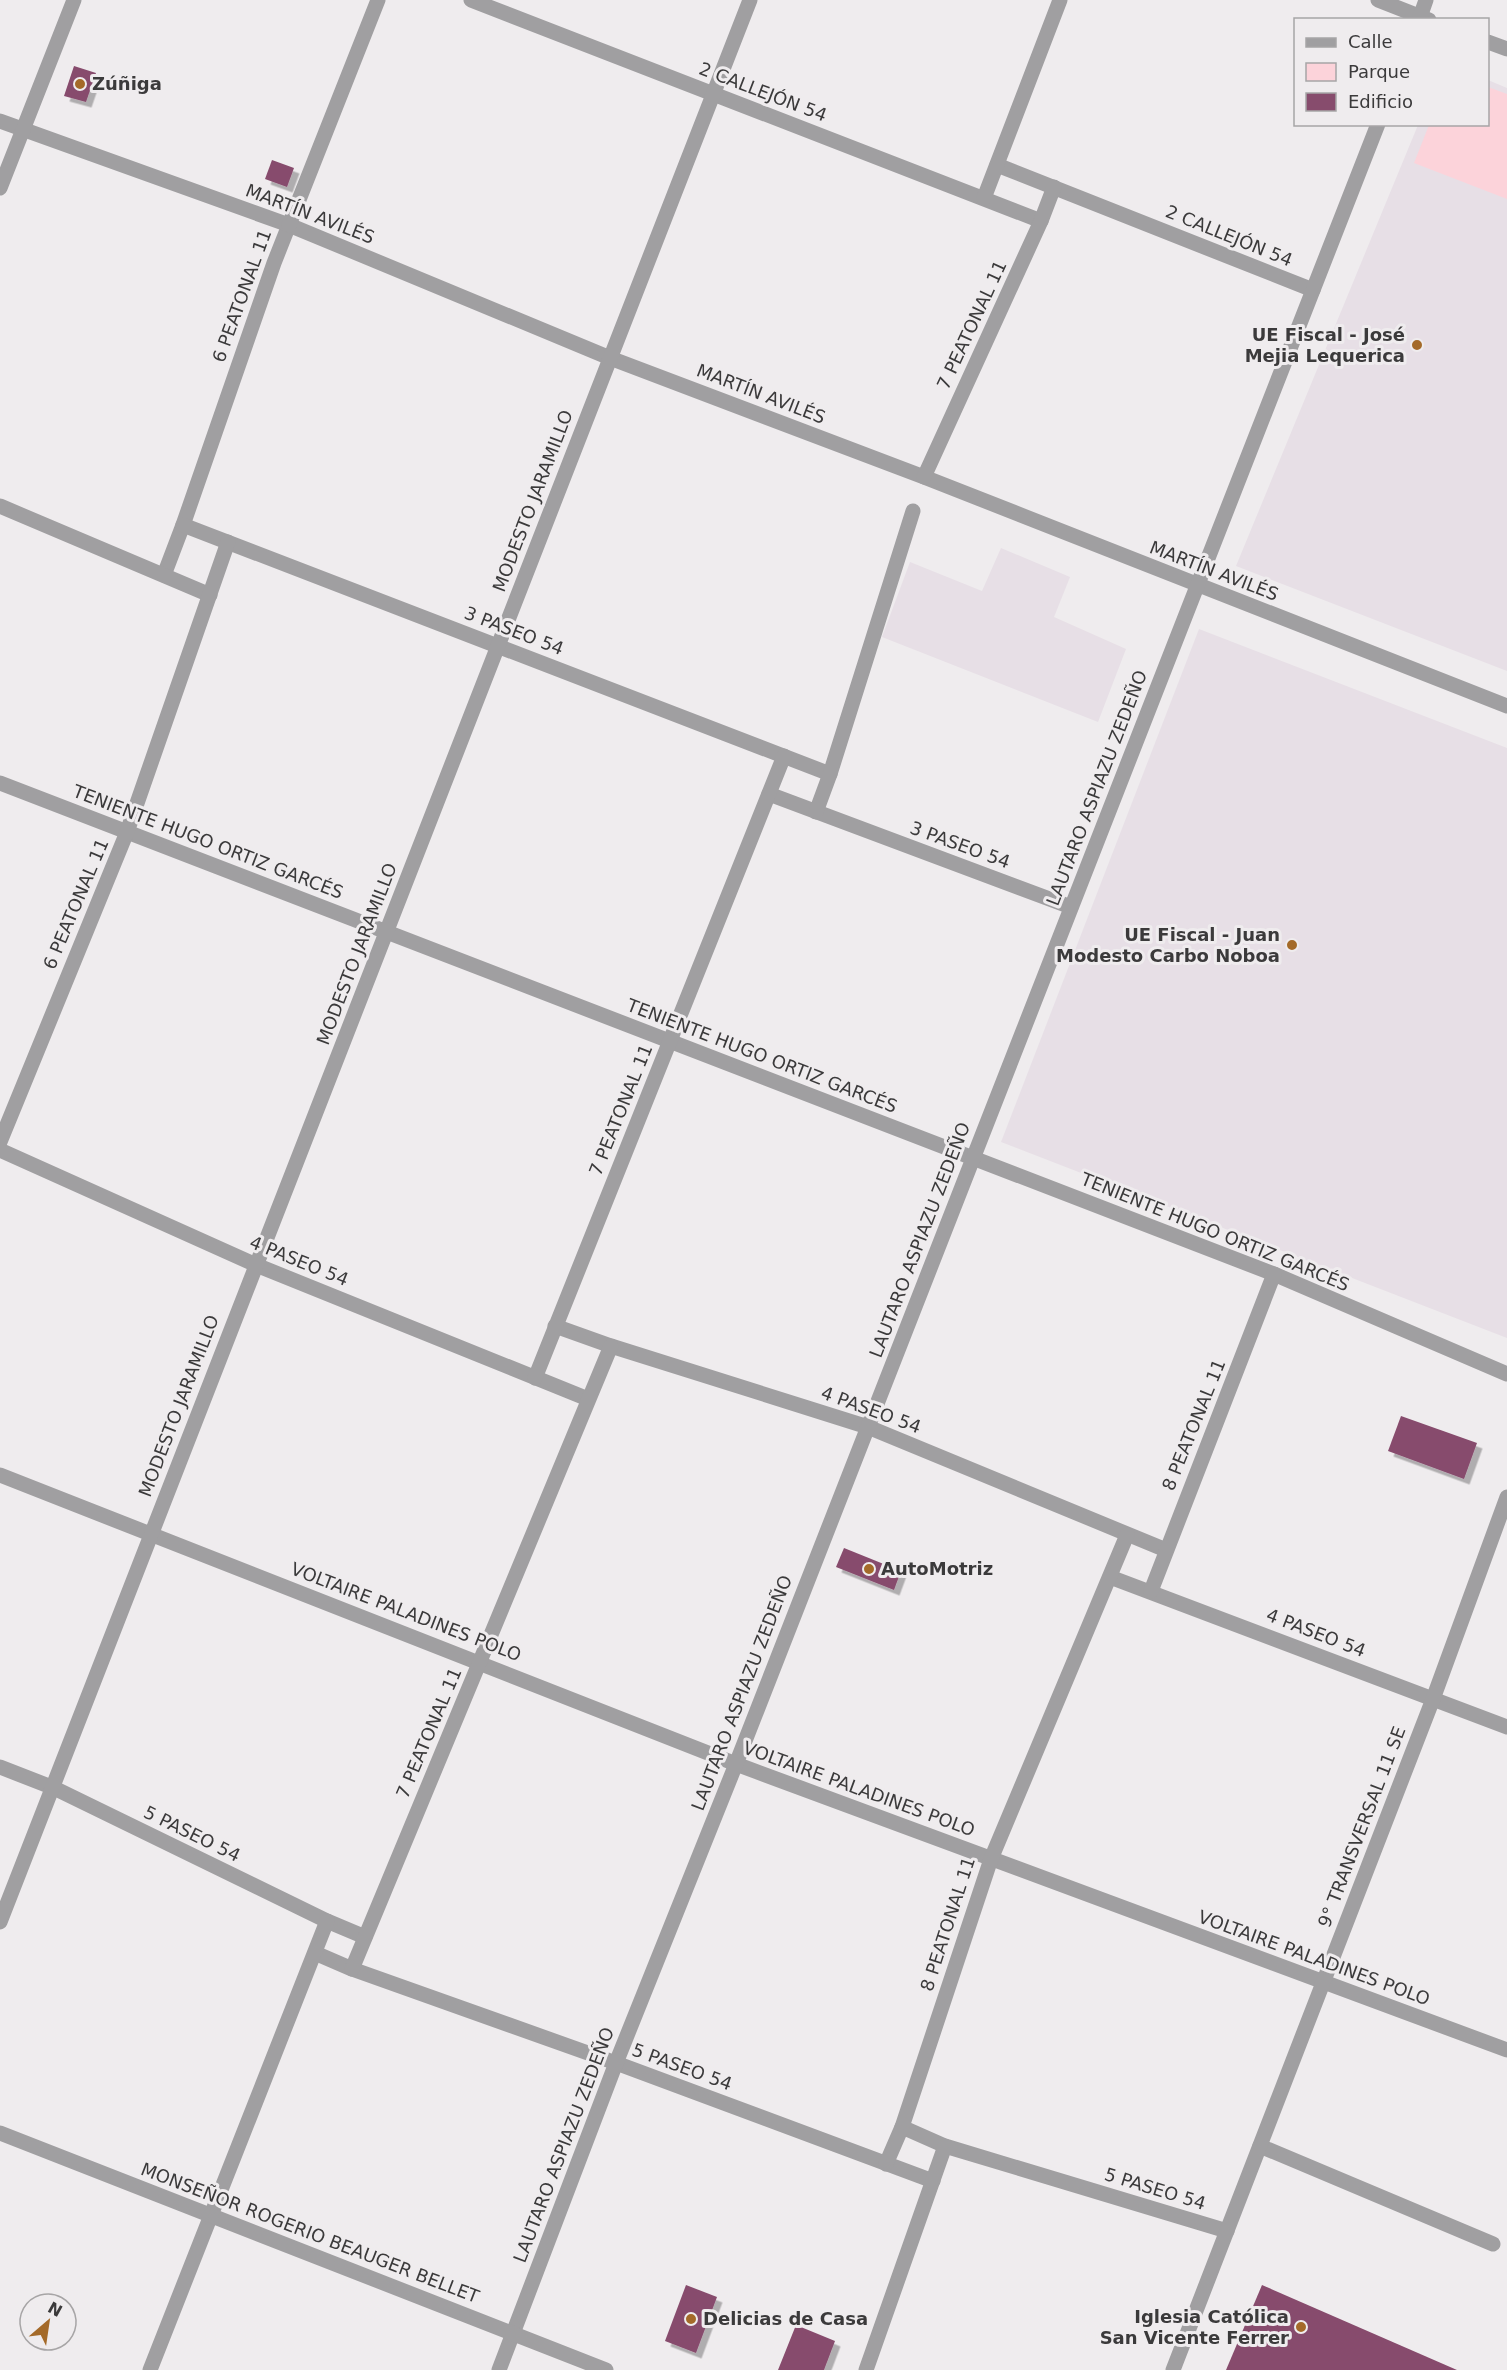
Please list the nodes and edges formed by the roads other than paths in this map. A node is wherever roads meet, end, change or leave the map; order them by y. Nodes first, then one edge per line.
1 (74, 0) edge
2 (378, 0) edge
3 (471, 0) edge
4 (750, 0) edge
5 (1060, 0) edge
6 (1378, 0) edge
7 (1426, 0) edge
8 (1423, 18) edge
9 (1489, 42) edge
10 (1507, 49) edge
11 (714, 93) junction
12 (0, 121) edge
13 (1377, 126) edge
14 (23, 129) junction
15 (997, 165) junction
16 (1054, 187) junction
17 (0, 188) edge
18 (984, 198) junction
19 (1041, 221) junction
20 (289, 225) junction
21 (1313, 290) junction
22 (610, 358) junction
23 (924, 477) junction
24 (0, 506) edge
25 (913, 511) dead end
26 (183, 525) junction
27 (228, 542) junction
28 (164, 575) junction
29 (1197, 585) junction
30 (210, 595) junction
31 (498, 646) junction
32 (1507, 706) edge
33 (784, 756) junction
34 (830, 774) junction
35 (0, 783) edge
36 (769, 794) junction
37 (816, 812) junction
38 (127, 832) junction
39 (1071, 908) junction
40 (386, 932) junction
41 (670, 1041) junction
42 (5, 1112) edge
43 (0, 1142) edge
44 (0, 1150) edge
45 (973, 1158) junction
46 (255, 1265) junction
47 (1274, 1274) junction
48 (555, 1326) junction
49 (611, 1346) junction
50 (1507, 1374) edge
51 (535, 1378) junction
52 (588, 1399) junction
53 (868, 1427) junction
54 (0, 1475) edge
55 (1507, 1497) edge
56 (150, 1533) junction
57 (1127, 1535) junction
58 (1166, 1550) junction
59 (1110, 1577) junction
60 (1151, 1591) junction
61 (480, 1662) junction
62 (1433, 1699) junction
63 (1507, 1727) edge
64 (736, 1764) junction
65 (0, 1767) edge
66 (54, 1788) junction
67 (991, 1858) junction
68 (327, 1921) junction
69 (0, 1922) edge
70 (365, 1937) junction
71 (315, 1953) junction
72 (352, 1969) junction
73 (1323, 1982) junction
74 (1507, 2050) edge
75 (616, 2063) junction
76 (902, 2127) junction
77 (0, 2133) edge
78 (945, 2146) junction
79 (1260, 2146) junction
80 (886, 2164) junction
81 (933, 2181) junction
82 (211, 2216) junction
83 (1227, 2231) junction
84 (1493, 2244) dead end
85 (513, 2334) junction
86 (150, 2370) edge
87 (499, 2370) edge
88 (606, 2370) edge
89 (866, 2370) edge
90 (1173, 2370) edge

1 - 14 street
2 - 20 street, 6 PEATONAL 11
3 - 11 street, 2 CALLEJÓN 54
4 - 11 street, MODESTO JARAMILLO
5 - 15 street
6 - 8 street
7 - 8 street
9 - 10 street
11 - 18 street, 2 CALLEJÓN 54
11 - 22 street, MODESTO JARAMILLO
12 - 14 street, MARTÍN AVILÉS
13 - 21 street, LAUTARO ASPIAZU ZEDEÑO
14 - 17 street
14 - 20 street, MARTÍN AVILÉS
15 - 16 street, 2 CALLEJÓN 54
15 - 18 street
16 - 19 street, 7 PEATONAL 11
16 - 21 street, 2 CALLEJÓN 54
18 - 19 street, 2 CALLEJÓN 54
19 - 23 street, 7 PEATONAL 11
20 - 22 street, MARTÍN AVILÉS
20 - 26 street, 6 PEATONAL 11
21 - 29 street, LAUTARO ASPIAZU ZEDEÑO
22 - 23 street, MARTÍN AVILÉS
22 - 31 street, MODESTO JARAMILLO
23 - 29 street, MARTÍN AVILÉS
24 - 28 street
25 - 34 street
26 - 27 street, 3 PASEO 54
26 - 28 street, 6 PEATONAL 11
27 - 30 street, 6 PEATONAL 11
27 - 31 street, 3 PASEO 54
28 - 30 street
29 - 32 street, MARTÍN AVILÉS
29 - 39 street, LAUTARO ASPIAZU ZEDEÑO
30 - 38 street, 6 PEATONAL 11
31 - 33 street, 3 PASEO 54
31 - 40 street, MODESTO JARAMILLO
33 - 34 street, 3 PASEO 54
33 - 36 street, 7 PEATONAL 11
34 - 37 street
35 - 38 street, TENIENTE HUGO ORTIZ GARCÉS
36 - 37 street, 3 PASEO 54
36 - 41 street, 7 PEATONAL 11
37 - 39 street, 3 PASEO 54
38 - 40 street, TENIENTE HUGO ORTIZ GARCÉS
38 - 42 street, 6 PEATONAL 11
39 - 45 street, LAUTARO ASPIAZU ZEDEÑO
40 - 41 street, TENIENTE HUGO ORTIZ GARCÉS
40 - 46 street, MODESTO JARAMILLO
41 - 45 street, TENIENTE HUGO ORTIZ GARCÉS
41 - 48 street, 7 PEATONAL 11
42 - 43 street, 6 PEATONAL 11
44 - 46 street, 4 PASEO 54
45 - 47 street, TENIENTE HUGO ORTIZ GARCÉS
45 - 53 street, LAUTARO ASPIAZU ZEDEÑO
46 - 51 street, 4 PASEO 54
46 - 56 street, MODESTO JARAMILLO
47 - 50 street, TENIENTE HUGO ORTIZ GARCÉS
47 - 58 street, 8 PEATONAL 11
48 - 49 street, 4 PASEO 54
48 - 51 street, 7 PEATONAL 11
49 - 52 street, 7 PEATONAL 11
49 - 53 street, 4 PASEO 54
51 - 52 street, 4 PASEO 54
52 - 61 street, 7 PEATONAL 11
53 - 57 street, 4 PASEO 54
53 - 64 street, LAUTARO ASPIAZU ZEDEÑO
54 - 56 street, VOLTAIRE PALADINES POLO
55 - 62 street, 9° TRANSVERSAL 11 SE
56 - 61 street, VOLTAIRE PALADINES POLO
56 - 66 street, MODESTO JARAMILLO
57 - 58 street, 4 PASEO 54
57 - 59 street, 8 PEATONAL 11
58 - 60 street, 8 PEATONAL 11
59 - 60 street, 4 PASEO 54
59 - 67 street, 8 PEATONAL 11
60 - 62 street, 4 PASEO 54
61 - 64 street, VOLTAIRE PALADINES POLO
61 - 70 street, 7 PEATONAL 11
62 - 63 street, 4 PASEO 54
62 - 73 street, 9° TRANSVERSAL 11 SE
64 - 67 street, VOLTAIRE PALADINES POLO
64 - 75 street, LAUTARO ASPIAZU ZEDEÑO
65 - 66 street, 5 PASEO 54
66 - 68 street, 5 PASEO 54
66 - 69 street, MODESTO JARAMILLO
67 - 73 street, VOLTAIRE PALADINES POLO
67 - 76 street, 8 PEATONAL 11
68 - 70 street, 5 PASEO 54
68 - 71 street
70 - 72 street, 7 PEATONAL 11
71 - 72 street, 5 PASEO 54
71 - 82 street
72 - 75 street, 5 PASEO 54
73 - 74 street, VOLTAIRE PALADINES POLO
73 - 79 street, 9° TRANSVERSAL 11 SE
75 - 80 street, 5 PASEO 54
75 - 85 street, LAUTARO ASPIAZU ZEDEÑO
76 - 78 street, 5 PASEO 54
76 - 80 street, 8 PEATONAL 11
77 - 82 street, MONSEÑOR ROGERIO BEAUGER BELLET
78 - 81 street
78 - 83 street, 5 PASEO 54
79 - 83 street, 9° TRANSVERSAL 11 SE
79 - 84 street
80 - 81 street, 5 PASEO 54
81 - 89 street
82 - 85 street, MONSEÑOR ROGERIO BEAUGER BELLET
82 - 86 street
83 - 90 street, 9° TRANSVERSAL 11 SE
85 - 87 street, LAUTARO ASPIAZU ZEDEÑO
85 - 88 street, MONSEÑOR ROGERIO BEAUGER BELLET

